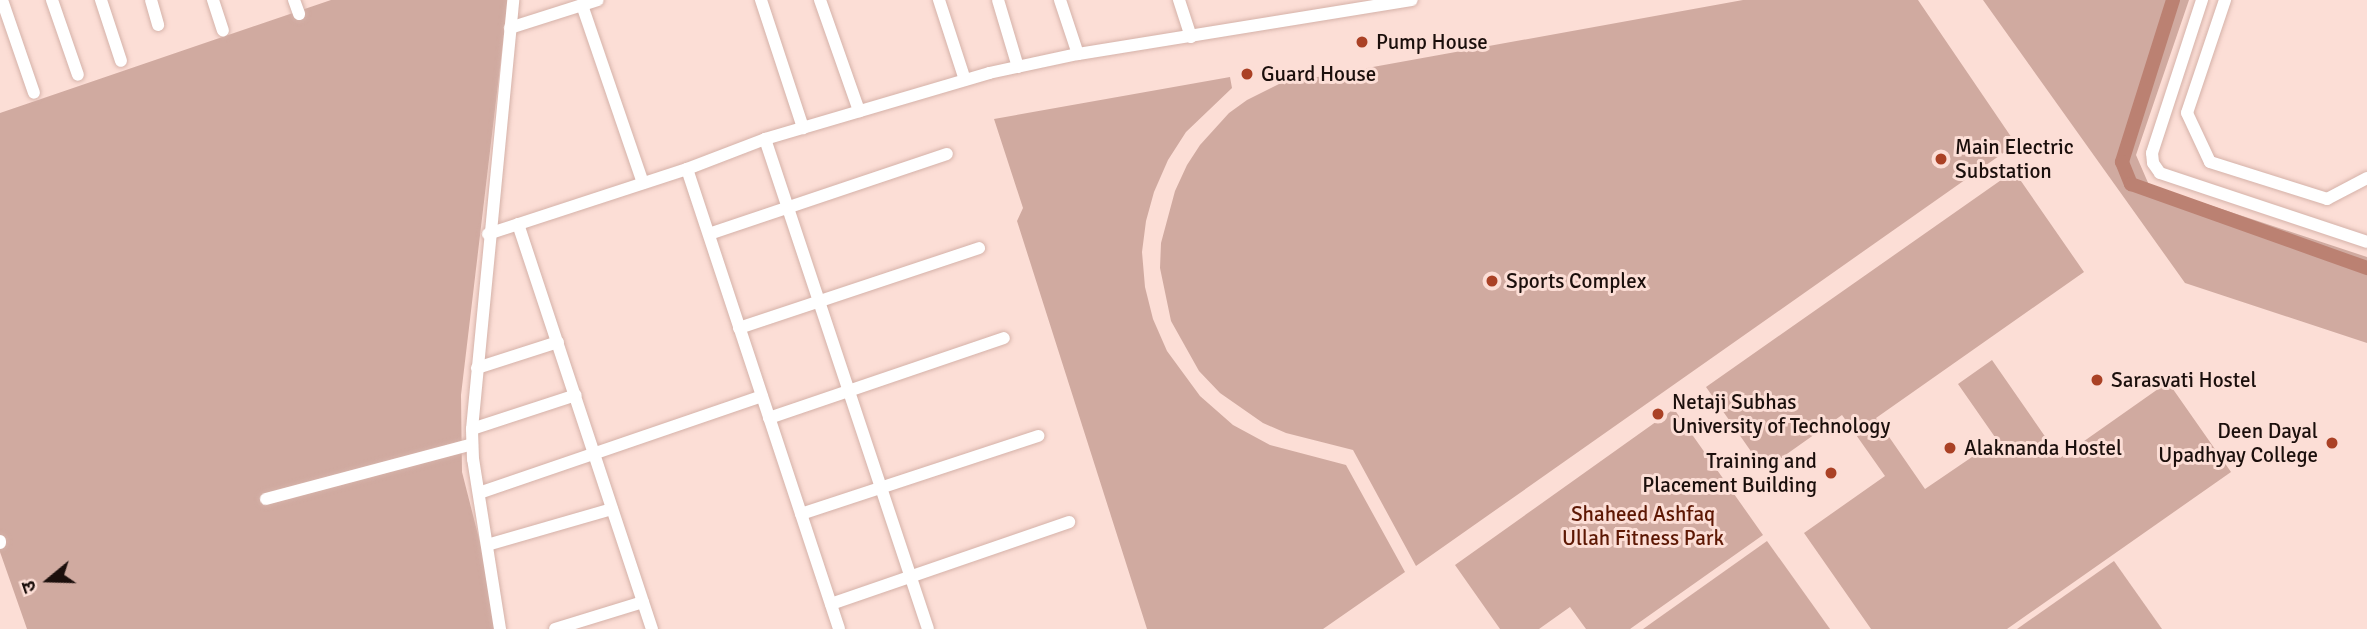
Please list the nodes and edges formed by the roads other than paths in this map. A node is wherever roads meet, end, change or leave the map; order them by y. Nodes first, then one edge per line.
1 (2, 0) edge
2 (52, 0) edge
3 (101, 0) edge
4 (150, 0) edge
5 (213, 0) edge
6 (294, 0) edge
7 (513, 0) edge
8 (598, 0) edge
9 (761, 0) edge
10 (820, 0) edge
11 (939, 0) edge
12 (998, 0) edge
13 (1060, 0) edge
14 (1179, 0) edge
15 (1412, 0) edge
16 (2202, 0) edge
17 (2225, 0) edge
18 (582, 5) junction
19 (299, 14) dead end
20 (158, 25) dead end
21 (510, 28) junction
22 (223, 30) dead end
23 (1191, 37) junction
24 (1078, 54) junction
25 (121, 61) dead end
26 (1018, 67) junction
27 (78, 75) dead end
28 (965, 80) junction
29 (34, 93) dead end
30 (859, 111) junction
31 (803, 128) junction
32 (765, 139) junction
33 (947, 154) dead end
34 (687, 169) junction
35 (2367, 178) edge
36 (643, 183) junction
37 (788, 208) junction
38 (517, 225) junction
39 (488, 234) junction
40 (709, 234) junction
41 (2367, 242) edge
42 (979, 248) dead end
43 (820, 302) junction
44 (739, 328) junction
45 (1004, 338) dead end
46 (558, 342) junction
47 (477, 368) junction
48 (850, 390) junction
49 (576, 395) junction
50 (762, 396) junction
51 (769, 418) junction
52 (472, 429) junction
53 (1038, 436) dead end
54 (472, 444) junction
55 (595, 454) junction
56 (882, 486) junction
57 (479, 493) junction
58 (266, 499) dead end
59 (612, 509) junction
60 (801, 514) junction
61 (1069, 522) dead end
62 (486, 545) junction
63 (911, 576) junction
64 (643, 602) junction
65 (831, 604) junction
66 (500, 629) edge
67 (555, 629) edge
68 (652, 629) edge
69 (839, 629) edge
70 (928, 629) edge

1 - 29 street
2 - 27 street
3 - 25 street
4 - 20 street
5 - 22 street
6 - 19 street
7 - 21 street
8 - 18 street
9 - 31 street
10 - 30 street
11 - 28 street
12 - 26 street
13 - 24 street
14 - 23 street
15 - 23 street
16 - 41 street
17 - 35 street
18 - 21 street
18 - 36 street
21 - 39 street
23 - 24 street
24 - 26 street
26 - 28 street
28 - 30 street
30 - 31 street
31 - 32 street
32 - 34 street
32 - 37 street
33 - 37 street
34 - 36 street
34 - 40 street
36 - 38 street
37 - 40 street
37 - 43 street
38 - 39 street
38 - 46 street
39 - 47 street
40 - 44 street
42 - 43 street
43 - 44 street
43 - 48 street
44 - 50 street
45 - 48 street
46 - 47 street
46 - 49 street
47 - 52 street
48 - 51 street
48 - 56 street
49 - 52 street
49 - 55 street
50 - 51 street
50 - 55 street
51 - 60 street
52 - 54 street
53 - 56 street
54 - 57 street
54 - 58 street
55 - 57 street
55 - 59 street
56 - 60 street
56 - 63 street
57 - 62 street
59 - 62 street
59 - 64 street
60 - 65 street
61 - 63 street
62 - 66 street
63 - 65 street
63 - 70 street
64 - 67 street
64 - 68 street
65 - 69 street

